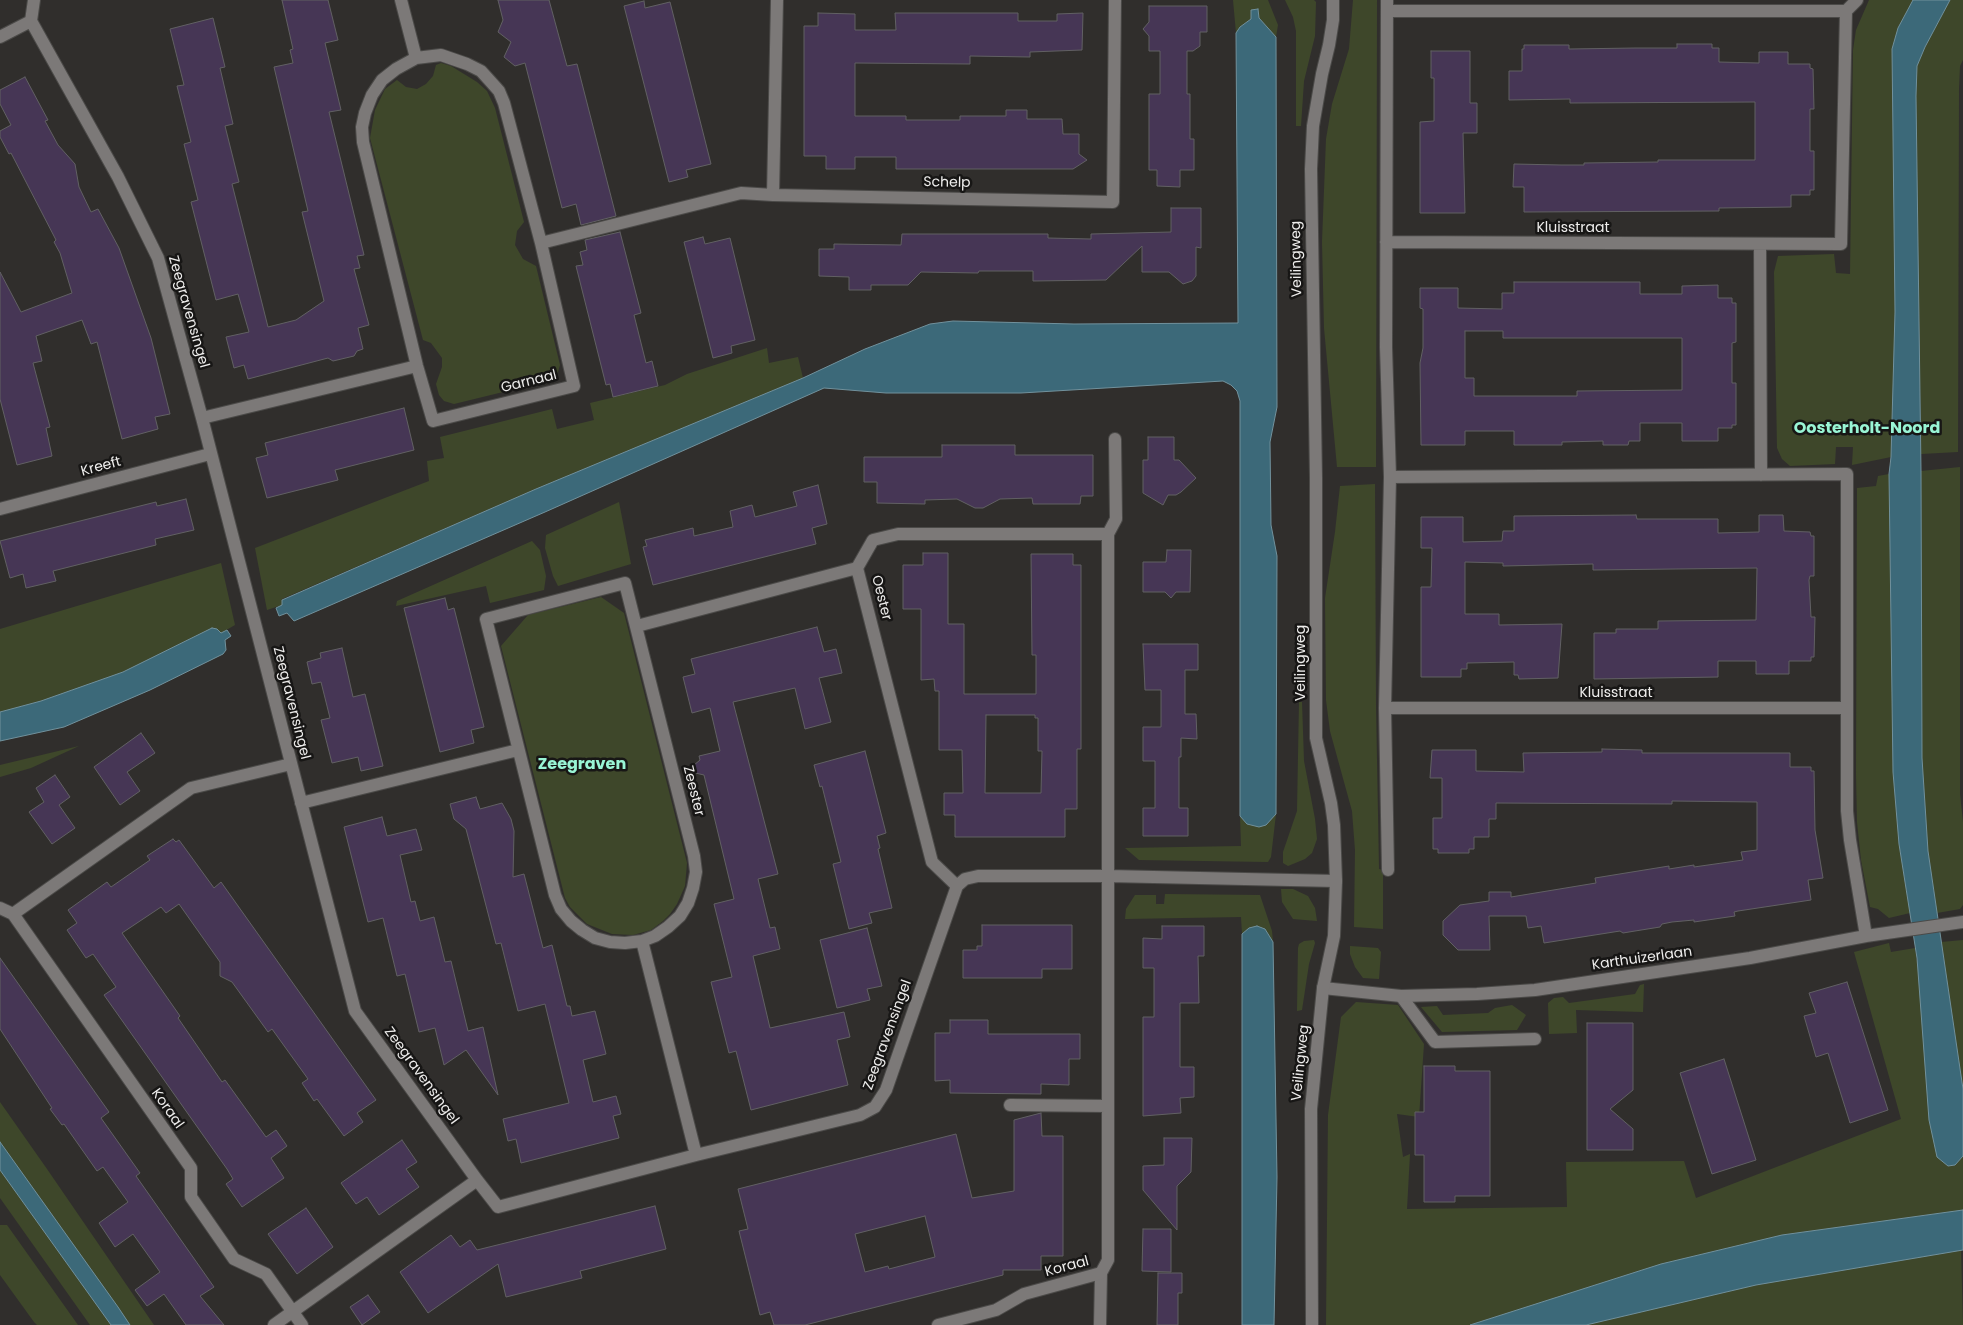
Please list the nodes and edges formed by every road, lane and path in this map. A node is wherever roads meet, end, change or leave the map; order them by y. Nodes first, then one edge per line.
1 (34, 0) edge
2 (401, 0) edge
3 (776, 0) edge
4 (1115, 0) edge
5 (1333, 0) edge
6 (1857, 0) edge
7 (1387, 6) edge
8 (1846, 11) junction
9 (30, 21) junction
10 (0, 37) edge
11 (416, 58) junction
12 (773, 195) junction
13 (1386, 242) junction
14 (541, 243) junction
15 (1760, 244) junction
16 (417, 366) junction
17 (202, 418) junction
18 (1115, 439) dead end
19 (210, 454) junction
20 (1761, 475) junction
21 (1390, 477) junction
22 (0, 509) edge
23 (1108, 534) junction
24 (857, 568) junction
25 (637, 626) junction
26 (1386, 708) junction
27 (1847, 708) junction
28 (518, 750) junction
29 (291, 764) junction
30 (301, 803) junction
31 (1388, 870) dead end
32 (1108, 876) junction
33 (1336, 881) junction
34 (956, 886) junction
35 (0, 908) edge
36 (13, 914) junction
37 (1961, 923) edge
38 (1866, 936) junction
39 (642, 941) junction
40 (1323, 988) junction
41 (1401, 996) junction
42 (1535, 1039) dead end
43 (1010, 1105) dead end
44 (1108, 1106) junction
45 (696, 1155) junction
46 (477, 1180) junction
47 (1101, 1273) junction
48 (293, 1312) junction
49 (274, 1325) edge
50 (302, 1325) edge
51 (938, 1325) edge
52 (1100, 1325) edge
53 (1312, 1325) edge

1 - 9 street
2 - 11 street
3 - 12 street
4 - 12 street, Schelp
5 - 33 street, Veilingweg
6 - 8 street
7 - 8 street
7 - 13 street
8 - 15 street, Kluisstraat
9 - 10 street
9 - 17 street, Zeegravensingel
11 - 14 street, Garnaal
11 - 16 street, Garnaal
12 - 14 street
13 - 15 street, Kluisstraat
13 - 21 street
14 - 16 street, Garnaal
15 - 20 street
16 - 17 street
17 - 19 street, Zeegravensingel
18 - 23 street
19 - 22 street, Kreeft
19 - 29 street, Zeegravensingel
20 - 21 street
20 - 27 street
21 - 26 street
23 - 24 street, Oester
23 - 32 street
24 - 25 street
24 - 34 street, Oester
25 - 28 street, Zeester
25 - 39 street, Zeester
26 - 27 street, Kluisstraat
26 - 31 street
27 - 38 street
28 - 30 street
28 - 39 street, Zeester
29 - 30 street, Zeegravensingel
29 - 36 street
30 - 46 street, Zeegravensingel
32 - 33 street
32 - 34 street
32 - 44 street, Koraal
33 - 40 street, Veilingweg
34 - 45 street, Zeegravensingel
35 - 36 street
36 - 48 street, Koraal
37 - 38 street, Karthuizerlaan
38 - 41 street, Karthuizerlaan
39 - 45 street
40 - 41 street, Karthuizerlaan
40 - 53 street, Veilingweg
41 - 42 street
43 - 44 street
44 - 47 street, Koraal
45 - 46 street, Zeegravensingel
46 - 48 street
47 - 51 street, Koraal
47 - 52 street
48 - 49 street
48 - 50 street, Koraal

